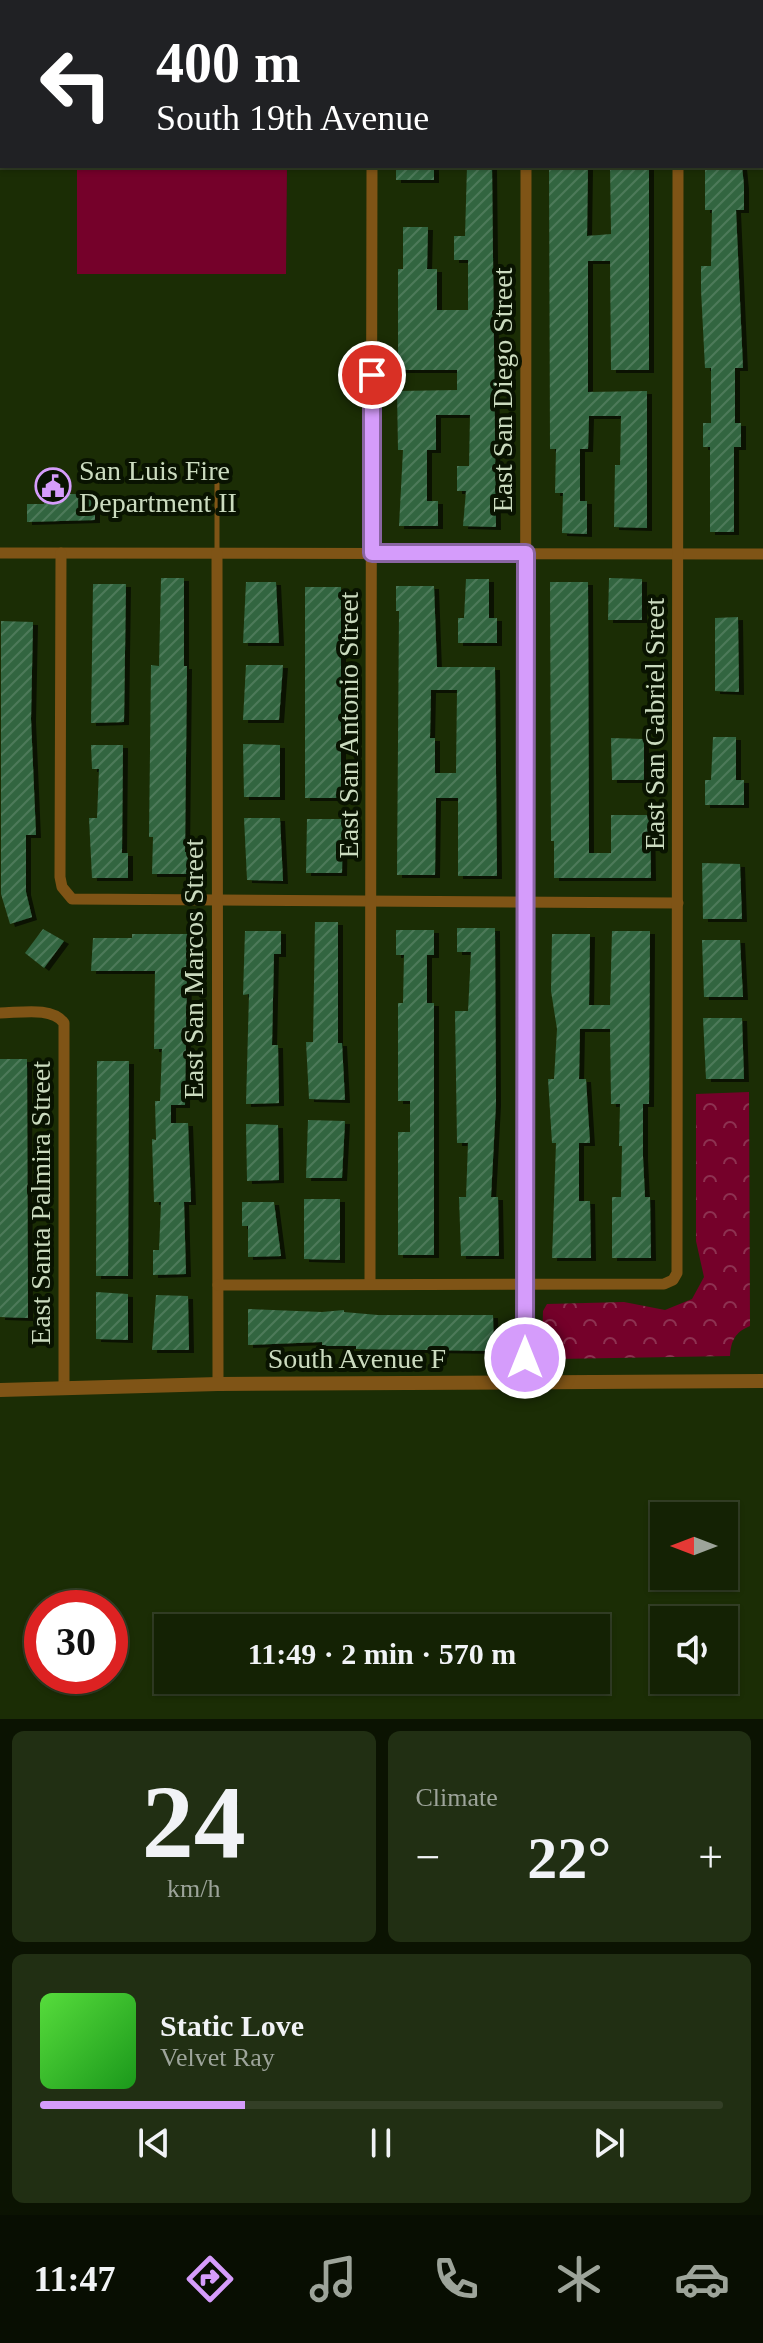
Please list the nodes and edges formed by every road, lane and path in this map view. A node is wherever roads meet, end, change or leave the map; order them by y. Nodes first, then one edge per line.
1 (372, 168) edge
2 (526, 168) edge
3 (678, 168) edge
4 (217, 469) dead end
5 (0, 553) edge
6 (61, 553) junction
7 (217, 553) junction
8 (372, 553) junction
9 (526, 553) junction
10 (678, 553) junction
11 (763, 554) edge
12 (217, 902) junction
13 (371, 902) junction
14 (526, 902) junction
15 (678, 903) junction
16 (0, 1013) edge
17 (370, 1284) junction
18 (525, 1284) junction
19 (218, 1285) junction
20 (763, 1381) edge
21 (525, 1383) junction
22 (218, 1384) junction
23 (64, 1388) junction
24 (0, 1390) edge

1 - 8 street, East San Antonio Street
2 - 9 street, East San Diego Street
3 - 10 street, East San Gabriel Sreet
4 - 7 lane
5 - 6 street
6 - 7 street
6 - 12 street
7 - 8 street
7 - 12 street, East San Marcos Street
8 - 9 street
8 - 13 street, East San Antonio Street
9 - 10 street
9 - 14 street, East San Diego Street
10 - 11 street
10 - 15 street, East San Gabriel Sreet
12 - 13 street
12 - 19 street, East San Marcos Street
13 - 14 street
13 - 17 street, East San Antonio Street
14 - 15 street
14 - 18 street, East San Diego Street
15 - 18 street, East San Gabriel Sreet
16 - 23 street, East Santa Palmira Street
17 - 18 street
17 - 19 street
18 - 21 street, East San Diego Street
19 - 22 street, East San Marcos Street
20 - 21 street, South Avenue F
21 - 22 street, South Avenue F
22 - 23 street, South Avenue F
23 - 24 street, South Avenue F

